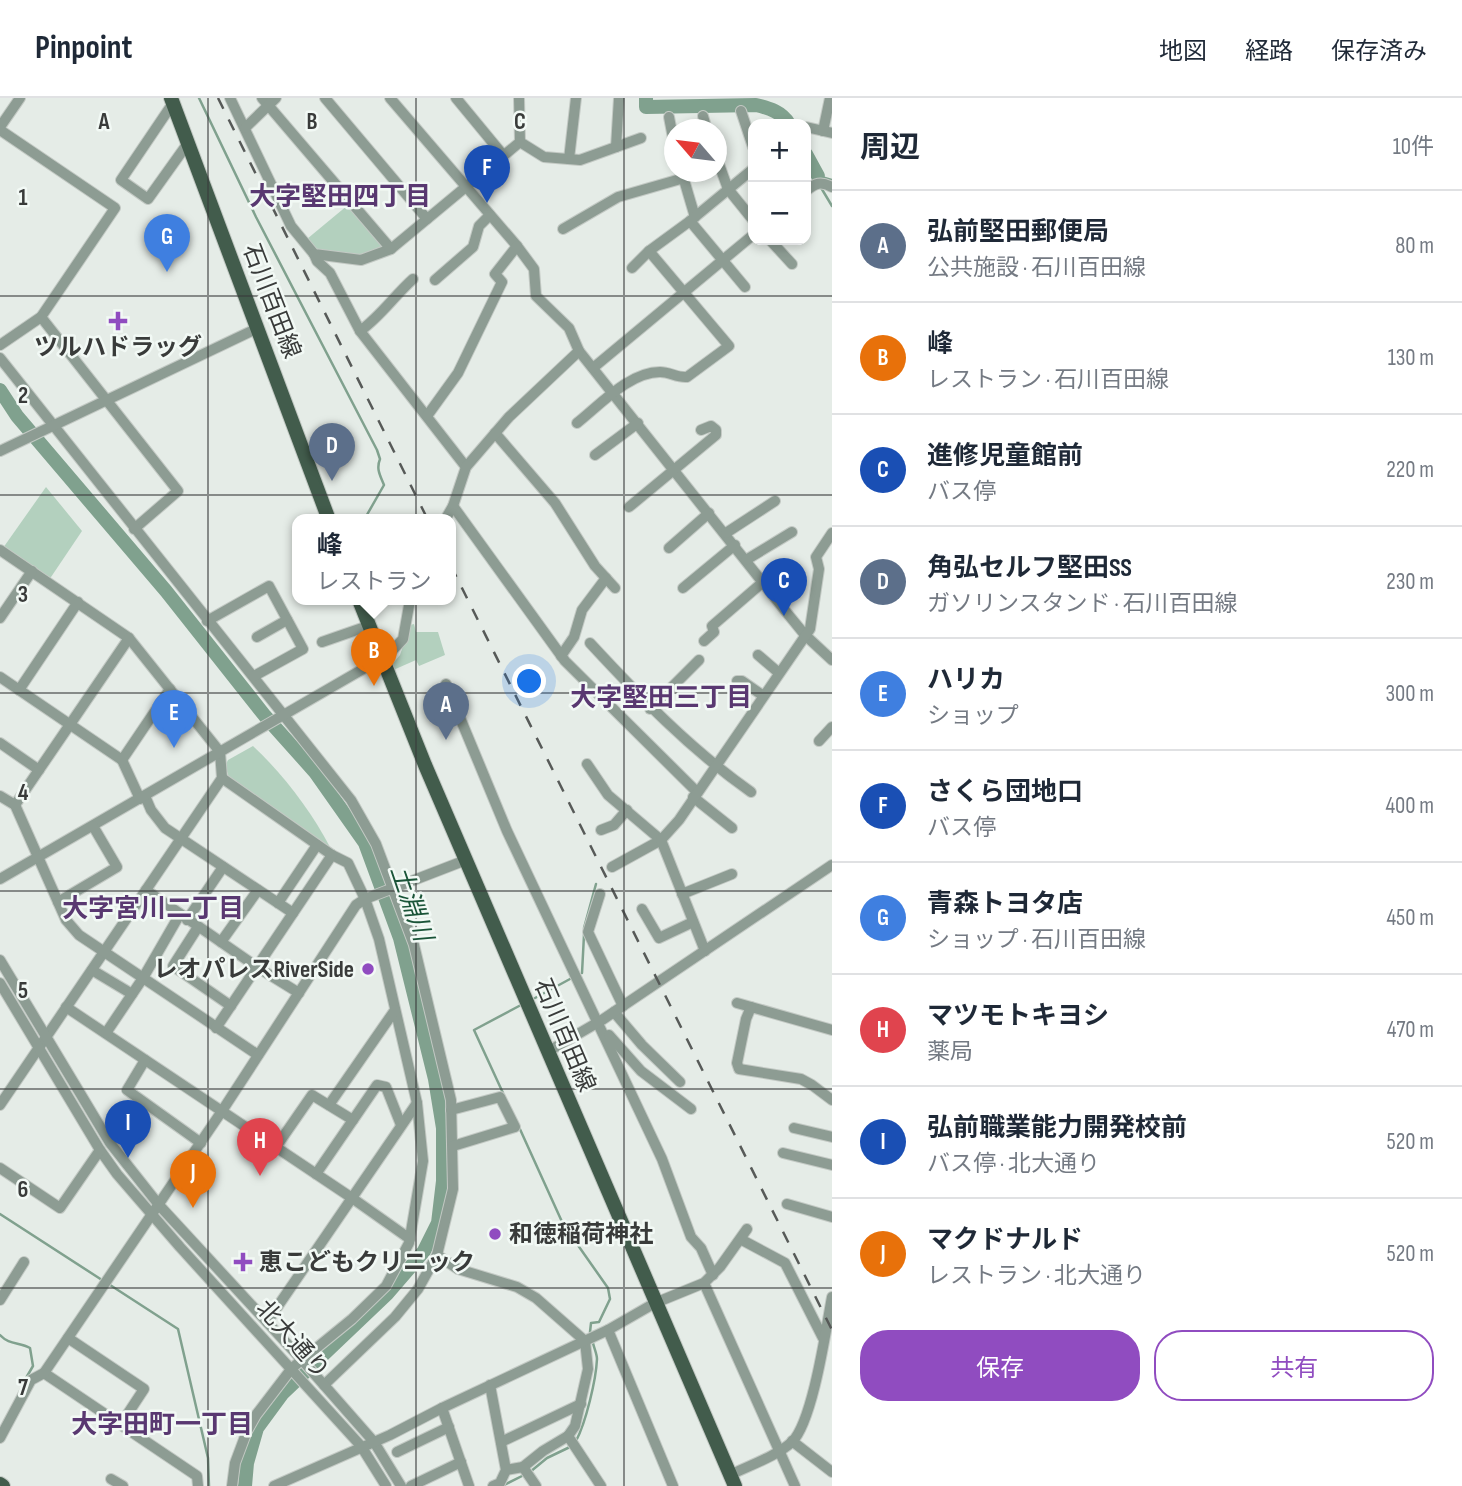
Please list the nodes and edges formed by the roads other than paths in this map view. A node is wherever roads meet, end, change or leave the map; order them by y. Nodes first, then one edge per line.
1 (20, 98) edge
2 (230, 98) edge
3 (325, 98) edge
4 (390, 98) edge
5 (456, 98) edge
6 (519, 98) edge
7 (576, 98) edge
8 (619, 98) edge
9 (830, 98) edge
10 (172, 100) edge
11 (269, 100) edge
12 (741, 111) dead end
13 (703, 116) dead end
14 (704, 119) edge
15 (0, 128) edge
16 (245, 128) junction
17 (748, 132) edge
18 (827, 132) edge
19 (641, 138) dead end
20 (520, 142) junction
21 (188, 143) junction
22 (616, 147) junction
23 (503, 155) junction
24 (569, 159) junction
25 (748, 173) edge
26 (664, 181) edge
27 (685, 182) edge
28 (725, 182) edge
29 (465, 187) junction
30 (728, 189) junction
31 (748, 214) edge
32 (490, 215) junction
33 (428, 219) junction
34 (693, 219) junction
35 (563, 229) dead end
36 (748, 239) edge
37 (775, 245) edge
38 (517, 246) junction
39 (391, 249) junction
40 (649, 251) junction
41 (314, 254) junction
42 (723, 259) junction
43 (792, 264) dead end
44 (632, 268) dead end
45 (413, 279) dead end
46 (435, 280) dead end
47 (746, 287) dead end
48 (684, 292) junction
49 (41, 317) junction
50 (258, 328) junction
51 (360, 331) junction
52 (0, 345) edge
53 (579, 351) junction
54 (0, 358) edge
55 (593, 368) junction
56 (614, 393) junction
57 (106, 400) junction
58 (428, 416) junction
59 (577, 423) dead end
60 (638, 423) junction
61 (52, 426) junction
62 (701, 430) dead end
63 (495, 433) junction
64 (0, 451) edge
65 (595, 455) dead end
66 (466, 467) junction
67 (674, 469) junction
68 (775, 501) dead end
69 (453, 506) junction
70 (629, 507) dead end
71 (709, 513) junction
72 (327, 514) edge
73 (448, 514) edge
74 (134, 529) junction
75 (792, 532) dead end
76 (726, 533) junction
77 (832, 533) edge
78 (735, 545) junction
79 (669, 548) dead end
80 (0, 550) edge
81 (747, 560) junction
82 (32, 571) junction
83 (606, 578) junction
84 (799, 580) dead end
85 (763, 582) junction
86 (615, 588) dead end
87 (683, 588) dead end
88 (775, 597) junction
89 (78, 602) junction
90 (361, 605) edge
91 (409, 605) edge
92 (0, 618) edge
93 (287, 620) junction
94 (206, 621) junction
95 (368, 626) junction
96 (805, 635) junction
97 (257, 637) dead end
98 (129, 638) junction
99 (704, 641) dead end
100 (322, 642) dead end
101 (590, 643) dead end
102 (758, 654) dead end
103 (561, 656) junction
104 (381, 660) junction
105 (699, 660) dead end
106 (832, 660) edge
107 (779, 673) junction
108 (254, 676) junction
109 (0, 677) edge
110 (737, 681) dead end
111 (446, 684) dead end
112 (170, 689) junction
113 (19, 690) junction
114 (762, 695) junction
115 (650, 709) junction
116 (283, 716) junction
117 (70, 724) junction
118 (832, 727) edge
119 (818, 741) dead end
120 (0, 743) edge
121 (220, 752) junction
122 (122, 760) junction
123 (587, 764) dead end
124 (715, 766) junction
125 (39, 770) junction
126 (222, 778) junction
127 (751, 792) dead end
128 (695, 795) junction
129 (0, 796) edge
130 (142, 797) junction
131 (15, 805) junction
132 (627, 810) junction
133 (93, 826) junction
134 (733, 828) dead end
135 (601, 830) dead end
136 (181, 839) junction
137 (661, 840) junction
138 (317, 845) junction
139 (332, 855) junction
140 (38, 857) junction
141 (466, 860) junction
142 (832, 865) edge
143 (223, 867) junction
144 (612, 867) dead end
145 (732, 874) dead end
146 (0, 879) edge
147 (392, 888) junction
148 (146, 890) junction
149 (258, 890) junction
150 (600, 894) dead end
151 (682, 894) junction
152 (367, 898) junction
153 (58, 902) junction
154 (278, 903) junction
155 (642, 909) dead end
156 (293, 913) junction
157 (184, 917) junction
158 (693, 922) junction
159 (198, 926) junction
160 (221, 942) junction
161 (705, 951) junction
162 (104, 953) junction
163 (0, 960) edge
164 (257, 967) junction
165 (92, 970) junction
166 (143, 978) junction
167 (0, 982) edge
168 (299, 993) junction
169 (132, 994) junction
170 (737, 1003) dead end
171 (231, 1006) junction
172 (66, 1007) junction
173 (751, 1007) junction
174 (618, 1009) junction
175 (395, 1010) junction
176 (600, 1021) junction
177 (216, 1028) junction
178 (832, 1030) edge
179 (106, 1033) junction
180 (46, 1036) junction
181 (39, 1048) junction
182 (547, 1052) junction
183 (258, 1055) junction
184 (145, 1060) junction
185 (680, 1082) dead end
186 (832, 1101) edge
187 (417, 1103) junction
188 (0, 1105) edge
189 (329, 1105) junction
190 (691, 1109) dead end
191 (451, 1110) junction
192 (222, 1111) junction
193 (353, 1120) junction
194 (401, 1125) junction
195 (794, 1128) dead end
196 (832, 1137) edge
197 (201, 1143) junction
198 (453, 1146) junction
199 (276, 1147) junction
200 (100, 1150) junction
201 (783, 1153) dead end
202 (832, 1165) edge
203 (0, 1168) edge
204 (316, 1174) junction
205 (352, 1198) junction
206 (787, 1204) dead end
207 (155, 1210) junction
208 (832, 1217) edge
209 (410, 1239) junction
210 (437, 1255) junction
211 (24, 1262) dead end
212 (713, 1275) junction
213 (704, 1283) junction
214 (832, 1297) edge
215 (0, 1300) edge
216 (656, 1303) junction
217 (831, 1311) edge
218 (267, 1322) junction
219 (608, 1330) junction
220 (68, 1338) junction
221 (823, 1338) junction
222 (585, 1341) junction
223 (303, 1361) junction
224 (293, 1369) junction
225 (44, 1373) junction
226 (323, 1384) junction
227 (490, 1385) junction
228 (581, 1404) junction
229 (442, 1408) junction
230 (121, 1424) junction
231 (449, 1426) junction
232 (568, 1436) junction
233 (0, 1438) edge
234 (792, 1441) junction
235 (374, 1442) junction
236 (501, 1442) junction
237 (361, 1446) junction
238 (779, 1451) junction
239 (397, 1452) dead end
240 (461, 1462) junction
241 (506, 1470) junction
242 (526, 1471) junction
243 (832, 1472) edge
244 (111, 1479) dead end
245 (732, 1480) edge
246 (499, 1485) edge
247 (123, 1486) edge
248 (198, 1486) edge
249 (232, 1486) edge
250 (275, 1486) edge
251 (386, 1486) edge
252 (401, 1486) edge
253 (411, 1486) edge
254 (469, 1486) edge
255 (536, 1486) edge
256 (601, 1486) edge
257 (673, 1486) edge
258 (795, 1486) edge

1 - 15 street
2 - 16 street
3 - 33 street
4 - 29 street
5 - 23 street
6 - 20 street
7 - 24 street
8 - 22 street
9 - 18 street
10 - 21 main road, 石川百田線
10 - 21 street
11 - 16 street
11 - 39 street
12 - 17 street
13 - 14 street
15 - 49 street
16 - 41 street
19 - 22 street
20 - 23 street
20 - 24 street
21 - 50 main road, 石川百田線
22 - 24 street
23 - 29 street
25 - 30 street
26 - 35 street
27 - 34 street
28 - 30 street
29 - 32 street
29 - 33 street
30 - 31 street
30 - 34 street
32 - 38 street
32 - 46 street
33 - 39 street
34 - 40 street
34 - 42 street
36 - 42 street
37 - 43 street
38 - 53 street
38 - 58 street
39 - 41 street
40 - 44 street
40 - 48 street
41 - 51 street
42 - 47 street
42 - 48 street
45 - 51 street
48 - 55 street
48 - 56 street
49 - 52 street
49 - 57 street
50 - 57 street
50 - 72 main road, 石川百田線
51 - 58 street
53 - 55 street
53 - 63 street
54 - 61 street
55 - 56 street
56 - 59 street
56 - 60 street
57 - 61 street
57 - 74 street
58 - 66 street
60 - 65 street
60 - 67 street
61 - 64 street
61 - 74 street
62 - 67 street
63 - 66 street
63 - 83 street
66 - 69 street
67 - 70 street
67 - 71 street
68 - 76 street
69 - 73 street
69 - 103 street
71 - 76 street
71 - 79 street
74 - 94 street
75 - 81 street
76 - 78 street
77 - 96 street
78 - 81 street
78 - 87 street
80 - 82 street
81 - 85 street
82 - 89 street
82 - 92 street
83 - 86 street
83 - 103 street
84 - 88 street
85 - 88 street
85 - 99 street
88 - 96 street
89 - 98 street
89 - 113 street
90 - 95 main road, 石川百田線
91 - 104 street
93 - 94 street
93 - 97 street
93 - 108 street
94 - 108 street
95 - 100 street
95 - 104 main road, 石川百田線
96 - 106 street
96 - 107 street
98 - 112 street
98 - 117 street
101 - 115 street
102 - 107 street
103 - 128 street
104 - 116 street
104 - 141 main road, 石川百田線
105 - 115 street
107 - 114 street
108 - 116 street
109 - 113 street
110 - 114 street
111 - 176 street
112 - 121 street
112 - 122 street
113 - 117 street
114 - 124 street
115 - 124 street
116 - 121 street
116 - 147 street
117 - 122 street
117 - 125 street
118 - 119 street
120 - 125 street
121 - 126 street
121 - 130 street
122 - 130 street
123 - 132 street
124 - 127 street
124 - 128 street
125 - 131 street
126 - 136 street
126 - 138 street
128 - 134 street
128 - 137 street
129 - 131 street
130 - 133 street
130 - 136 street
131 - 140 street
132 - 135 street
132 - 137 street
133 - 140 street
133 - 153 street
136 - 143 street
136 - 148 street
137 - 144 street
137 - 151 street
138 - 139 street
138 - 154 street
139 - 152 street
139 - 156 street
140 - 146 street
140 - 153 street
141 - 147 street
141 - 182 main road, 石川百田線
142 - 161 street
143 - 149 street
143 - 157 street
145 - 151 street
147 - 152 street
147 - 191 street
148 - 157 street
148 - 162 street
149 - 154 street
149 - 160 street
150 - 174 street
151 - 158 street
152 - 168 street
152 - 175 street
153 - 162 street
154 - 156 street
155 - 158 street
156 - 164 street
157 - 159 street
157 - 166 street
158 - 161 street
159 - 160 street
159 - 171 street
160 - 164 street
161 - 174 street
162 - 165 street
162 - 166 street
163 - 180 street
164 - 168 street
164 - 171 street
165 - 169 street
165 - 172 street
166 - 169 street
166 - 177 street
167 - 181 street, 北大通り
168 - 183 street
169 - 179 street
170 - 173 street
171 - 177 street
172 - 179 street
172 - 180 street
173 - 178 street
173 - 186 street
174 - 176 street
174 - 185 street
175 - 187 street
175 - 189 street
176 - 182 street
176 - 190 street
176 - 212 street
177 - 183 street
179 - 184 street
180 - 181 street
180 - 207 street
181 - 188 street
181 - 200 street, 北大通り
182 - 216 main road, 石川百田線
183 - 192 street
184 - 192 street
184 - 197 street
187 - 194 street
187 - 209 street
189 - 193 street
189 - 199 street
191 - 198 street
191 - 198 street
192 - 197 street
192 - 199 street
193 - 194 street
193 - 204 street
194 - 205 street
195 - 196 street
197 - 207 street
198 - 210 street
199 - 204 street
200 - 203 street
200 - 207 street, 北大通り
201 - 202 street
204 - 205 street
205 - 209 street
205 - 218 street
206 - 208 street
207 - 218 street
207 - 220 street
207 - 224 street, 北大通り
209 - 223 street
210 - 222 street
210 - 226 street
211 - 215 street
212 - 213 street
212 - 221 street
213 - 216 street
213 - 238 street
214 - 217 street
216 - 219 street
216 - 245 main road, 石川百田線
217 - 221 street
218 - 223 street
219 - 222 street
219 - 257 street
220 - 225 street
220 - 230 street
221 - 234 street
222 - 227 street
222 - 228 street
223 - 224 street
223 - 226 street
224 - 237 street, 北大通り
224 - 249 street
225 - 230 street
225 - 233 street
226 - 235 street
227 - 229 street
227 - 236 street
228 - 232 street
228 - 236 street
229 - 231 street
229 - 235 street
230 - 248 street
231 - 239 street
231 - 240 street
232 - 242 street
232 - 256 street
234 - 238 street
234 - 243 street
235 - 237 street
235 - 252 street
236 - 241 street
237 - 250 street
237 - 251 street, 北大通り
238 - 245 street
238 - 258 street
240 - 253 street
240 - 254 street
241 - 242 street
241 - 246 street
242 - 255 street
244 - 247 street

